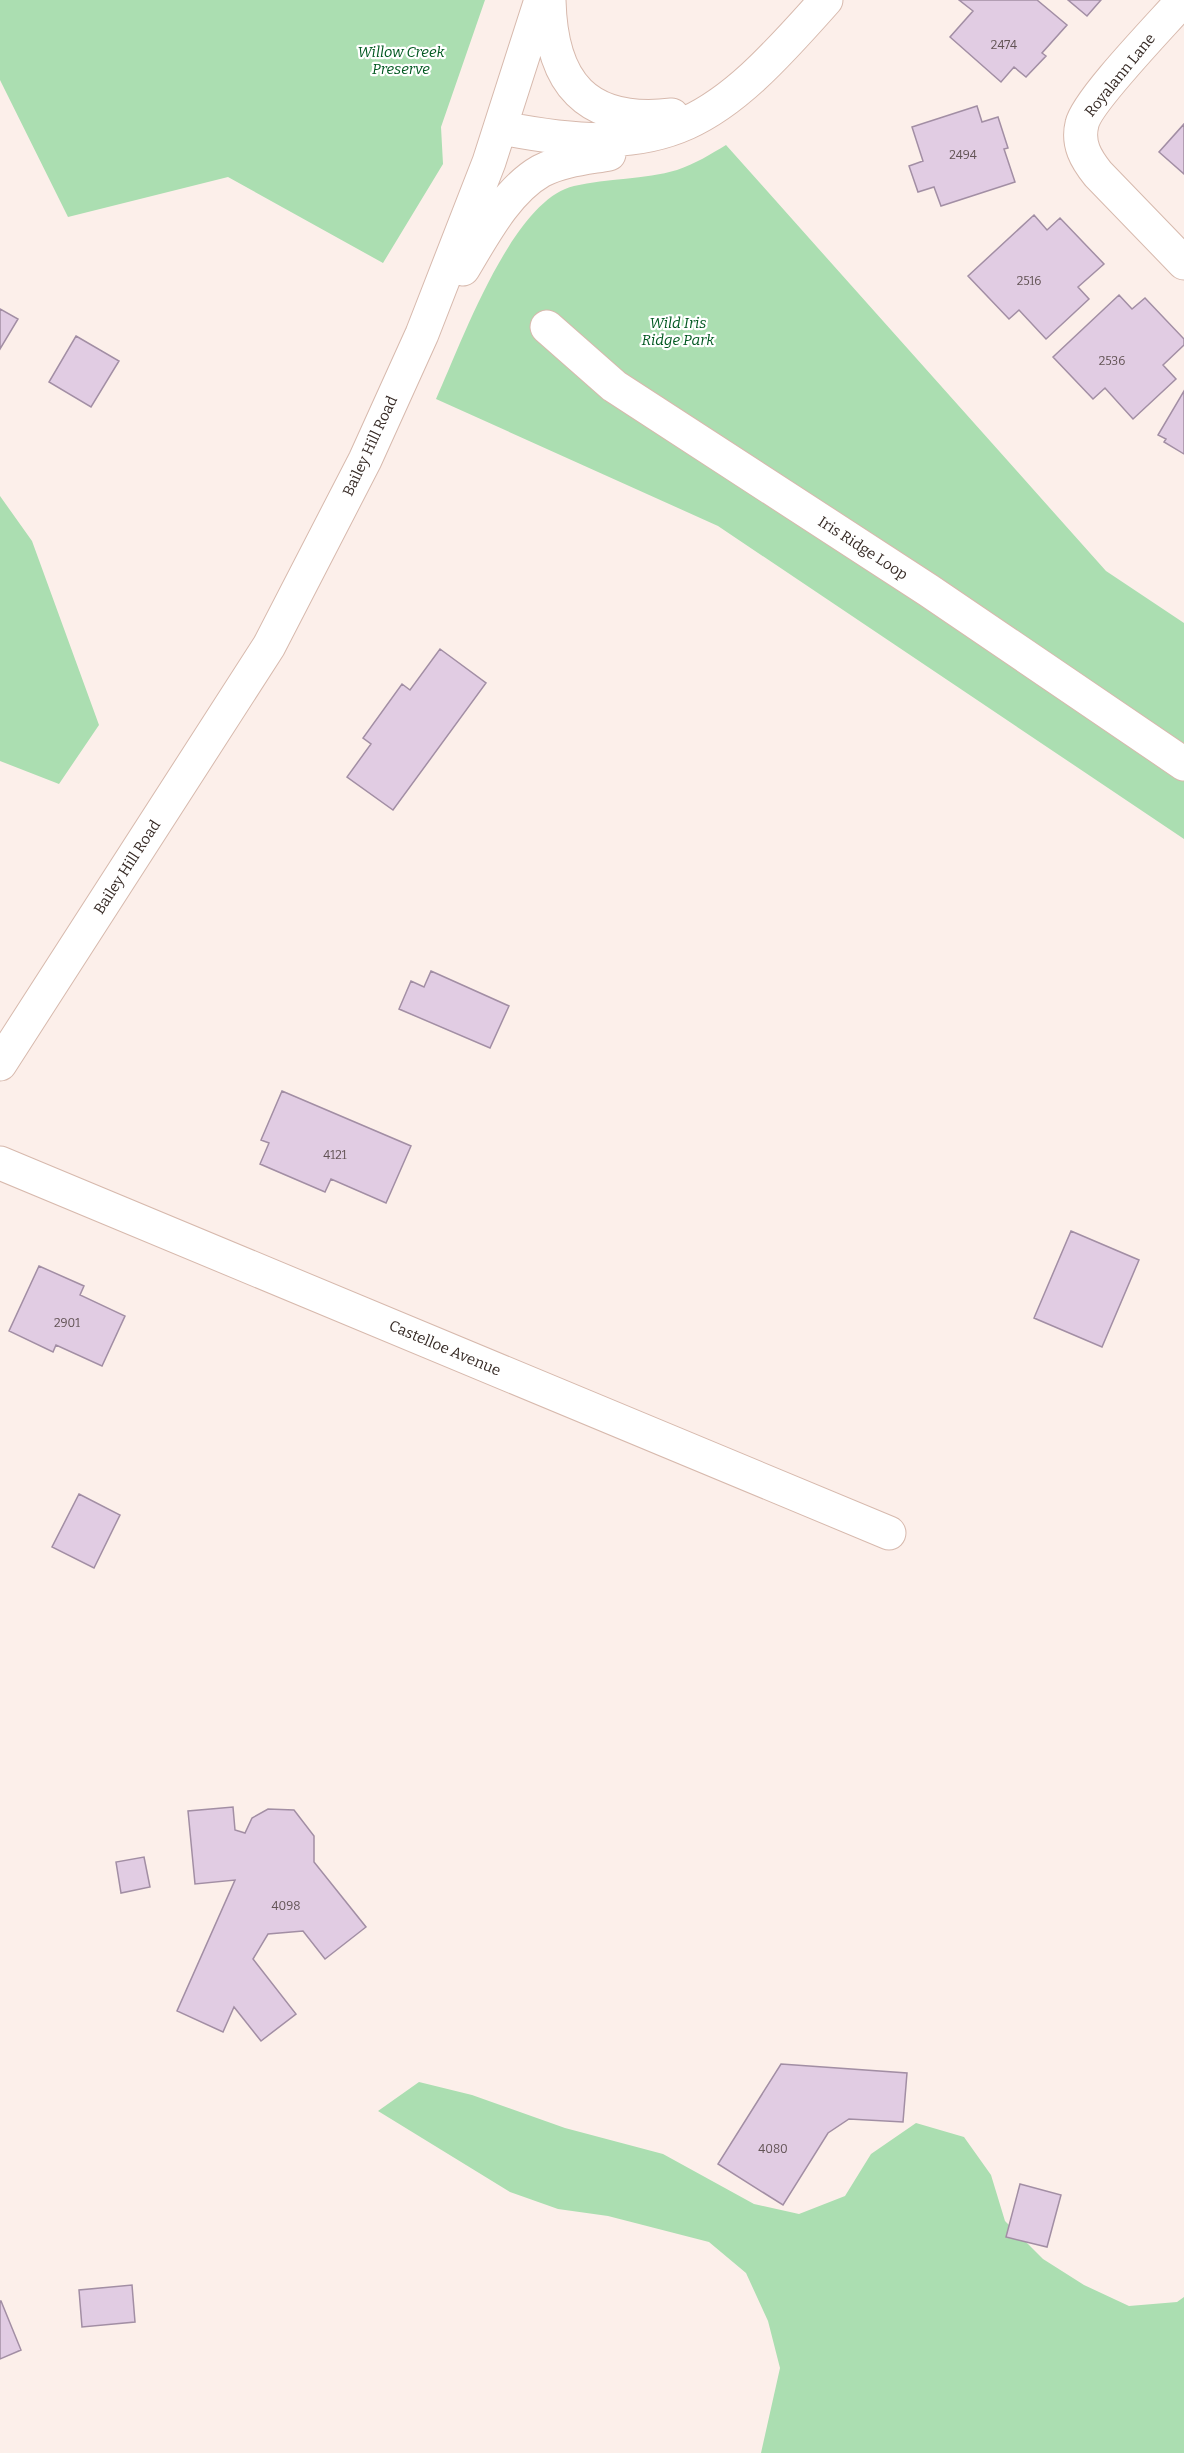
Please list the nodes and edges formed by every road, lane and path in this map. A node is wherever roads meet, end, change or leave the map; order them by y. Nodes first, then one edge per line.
1 (541, 0) edge
2 (549, 0) edge
3 (826, 0) edge
4 (1183, 0) edge
5 (718, 106) junction
6 (502, 128) junction
7 (657, 135) junction
8 (1184, 263) edge
9 (547, 327) dead end
10 (422, 334) junction
11 (1184, 764) edge
12 (0, 1064) edge
13 (0, 1163) edge
14 (889, 1533) dead end

1 - 6 main road, Bailey Hill Road
2 - 5 main road
3 - 5 main road
4 - 8 main road, Royalann Lane
5 - 7 main road
6 - 7 main road
6 - 10 main road, Bailey Hill Road
7 - 10 main road
9 - 11 main road, Iris Ridge Loop
10 - 12 main road, Bailey Hill Road
13 - 14 main road, Castelloe Avenue

